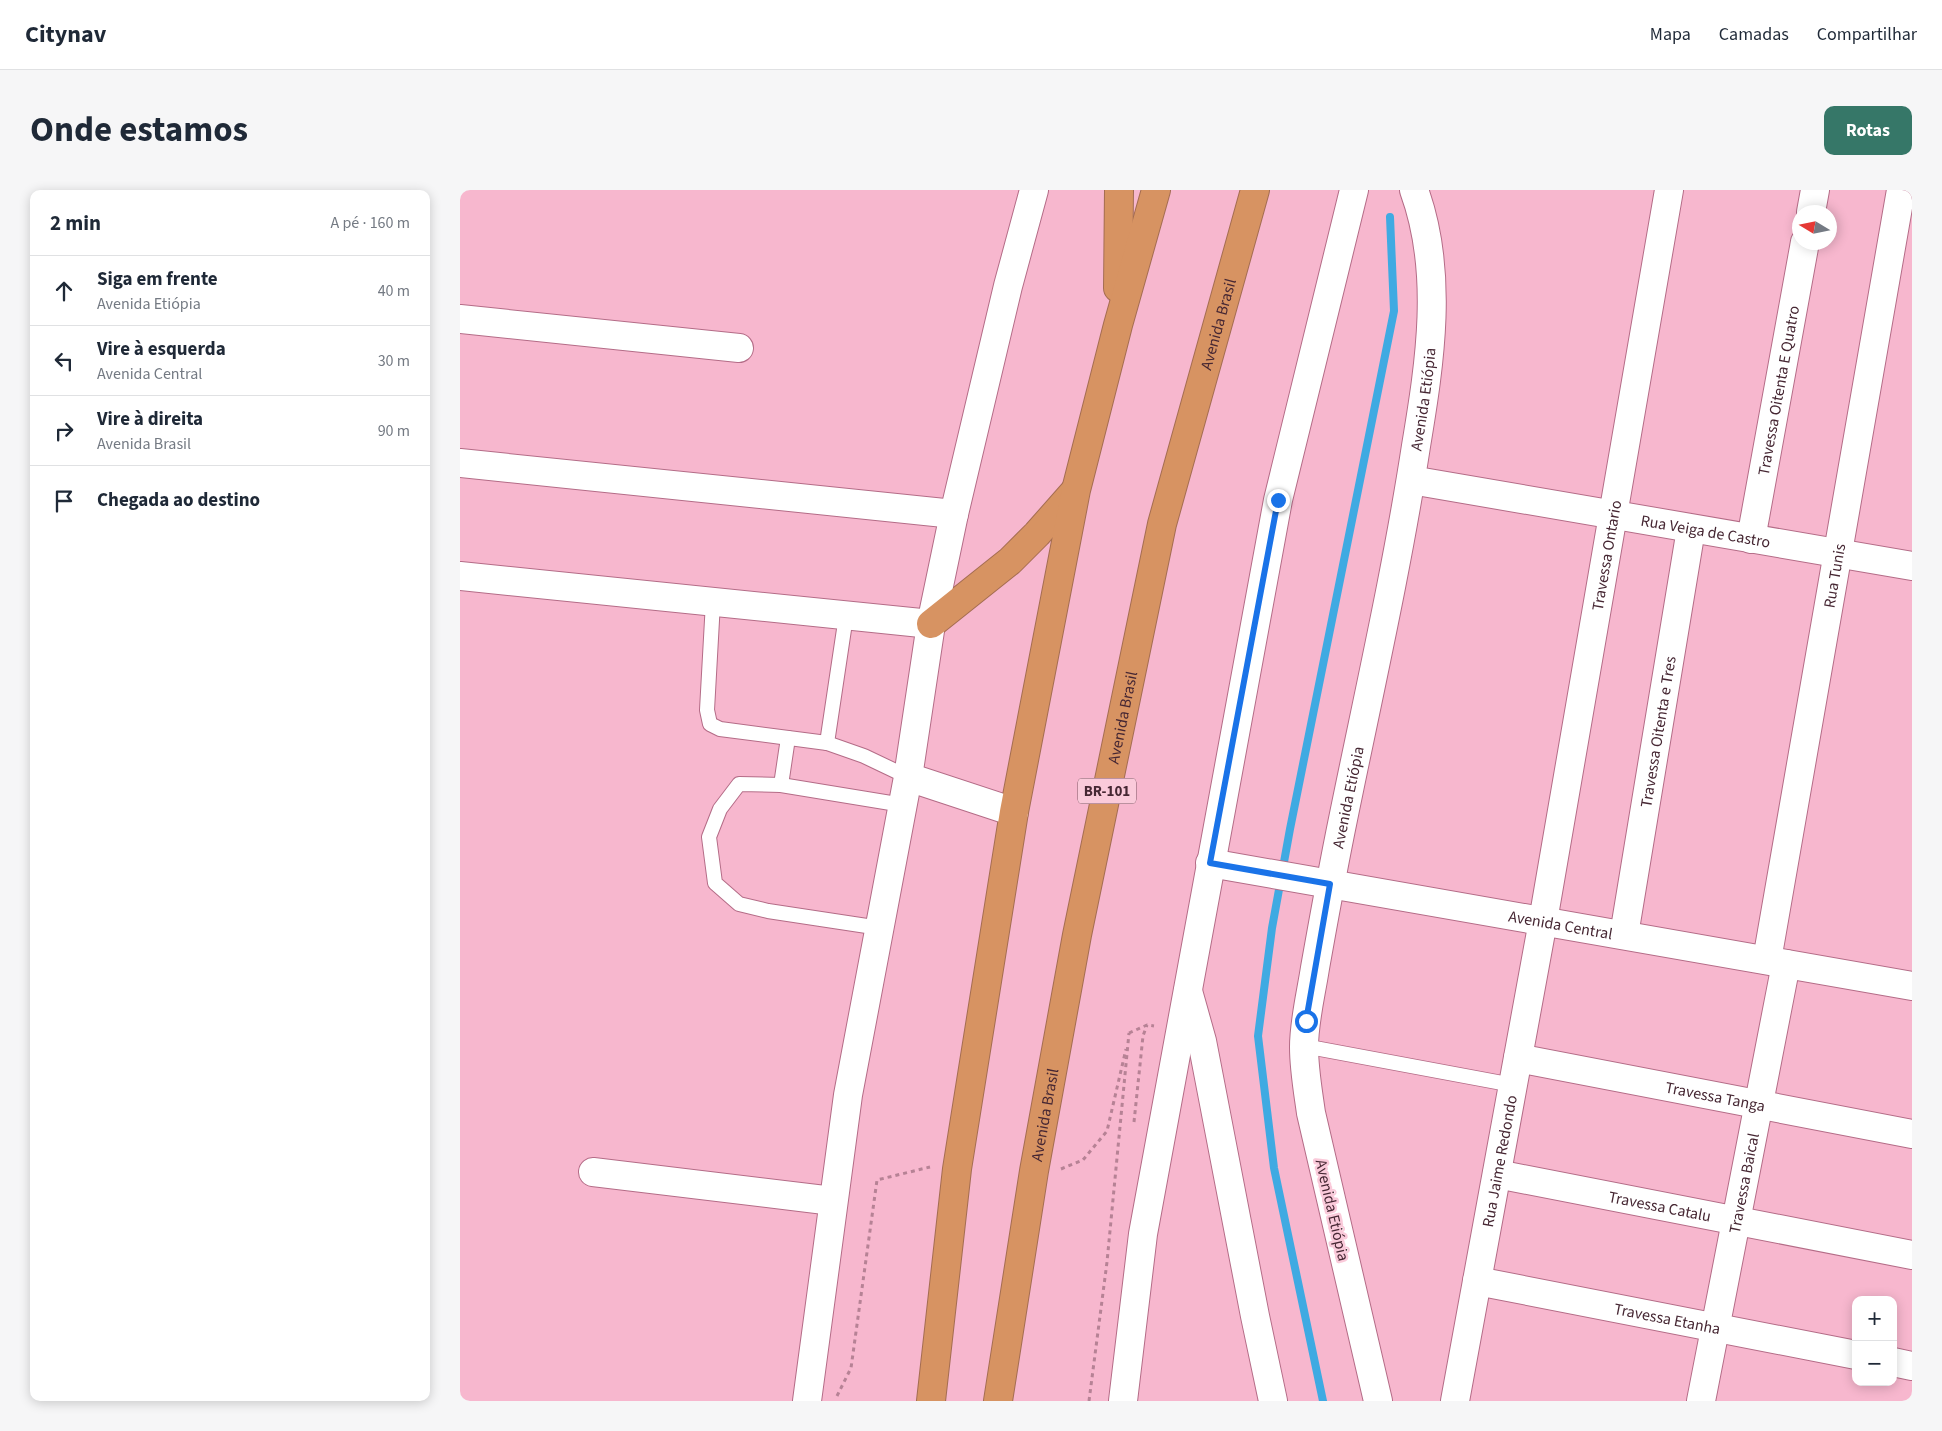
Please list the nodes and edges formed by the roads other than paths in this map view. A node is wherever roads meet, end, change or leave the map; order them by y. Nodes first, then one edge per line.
1 (1034, 190) edge
2 (1119, 190) edge
3 (1156, 190) edge
4 (1256, 190) edge
5 (1354, 190) edge
6 (1414, 190) edge
7 (1669, 190) edge
8 (1815, 190) edge
9 (1900, 190) edge
10 (1812, 205) edge
11 (1804, 250) edge
12 (460, 319) edge
13 (1118, 325) junction
14 (739, 348) dead end
15 (460, 464) edge
16 (1411, 480) junction
17 (1076, 490) junction
18 (954, 514) junction
19 (1614, 516) junction
20 (1691, 529) junction
21 (1751, 539) junction
22 (1837, 554) junction
23 (1912, 566) edge
24 (460, 576) edge
25 (713, 602) junction
26 (846, 616) junction
27 (932, 624) junction
28 (788, 738) junction
29 (827, 743) junction
30 (908, 778) junction
31 (781, 785) junction
32 (903, 805) junction
33 (1014, 812) junction
34 (1210, 863) junction
35 (1330, 884) junction
36 (1543, 921) junction
37 (880, 928) junction
38 (1624, 935) junction
39 (1776, 962) junction
40 (1912, 986) edge
41 (1188, 991) junction
42 (1304, 1046) junction
43 (1518, 1058) junction
44 (1514, 1085) junction
45 (1759, 1105) junction
46 (1912, 1134) edge
47 (593, 1172) dead end
48 (1497, 1174) junction
49 (833, 1201) junction
50 (1736, 1221) junction
51 (1912, 1255) edge
52 (1478, 1281) junction
53 (1716, 1328) junction
54 (1852, 1354) edge
55 (1897, 1363) edge
56 (1912, 1366) edge
57 (807, 1401) edge
58 (931, 1401) edge
59 (998, 1401) edge
60 (1123, 1401) edge
61 (1273, 1401) edge
62 (1378, 1401) edge
63 (1455, 1401) edge
64 (1701, 1401) edge

1 - 18 street
2 - 13 highway
3 - 13 highway
4 - 59 highway, Avenida Brasil / BR-101
5 - 34 street
6 - 16 street, Avenida Etiópia
7 - 19 street, Travessa Ontario
8 - 10 street
9 - 22 street, Rua Tunis
11 - 21 street, Travessa Oitenta E Quatro
12 - 14 street
13 - 17 highway
15 - 18 street
16 - 19 street, Rua Veiga de Castro
16 - 35 street, Avenida Etiópia
17 - 27 highway
17 - 33 highway
18 - 27 street
19 - 20 street, Rua Veiga de Castro
19 - 36 street, Travessa Ontario
20 - 21 street, Rua Veiga de Castro
20 - 38 street, Travessa Oitenta e Tres
21 - 22 street, Rua Veiga de Castro
22 - 23 street, Rua Veiga de Castro
22 - 39 street, Rua Tunis
24 - 25 street
25 - 26 street
25 - 28 lane
26 - 27 street
26 - 29 lane
27 - 30 street
28 - 29 lane
28 - 31 lane
29 - 30 lane
30 - 32 street
30 - 33 street
31 - 32 lane
31 - 37 lane
32 - 37 street
33 - 58 highway
34 - 35 street, Avenida Central
34 - 41 street
35 - 36 street, Avenida Central
35 - 42 street, Avenida Etiópia
36 - 38 street, Avenida Central
36 - 43 street, Rua Jaime Redondo
37 - 49 street
38 - 39 street, Avenida Central
39 - 40 street, Avenida Central
39 - 45 street, Travessa Baical
41 - 60 street
41 - 61 street
42 - 44 lane
42 - 62 street, Avenida Etiópia
43 - 44 street, Rua Jaime Redondo
43 - 45 street, Travessa Tanga
44 - 48 street, Rua Jaime Redondo
45 - 46 street, Travessa Tanga
45 - 50 street, Travessa Baical
47 - 49 street
48 - 50 street, Travessa Catalu
48 - 52 street, Rua Jaime Redondo
49 - 57 street
50 - 51 street, Travessa Catalu
50 - 53 street, Travessa Baical
52 - 53 street, Travessa Etanha
52 - 63 street, Rua Jaime Redondo
53 - 54 street, Travessa Etanha
53 - 64 street, Travessa Baical
55 - 56 street

